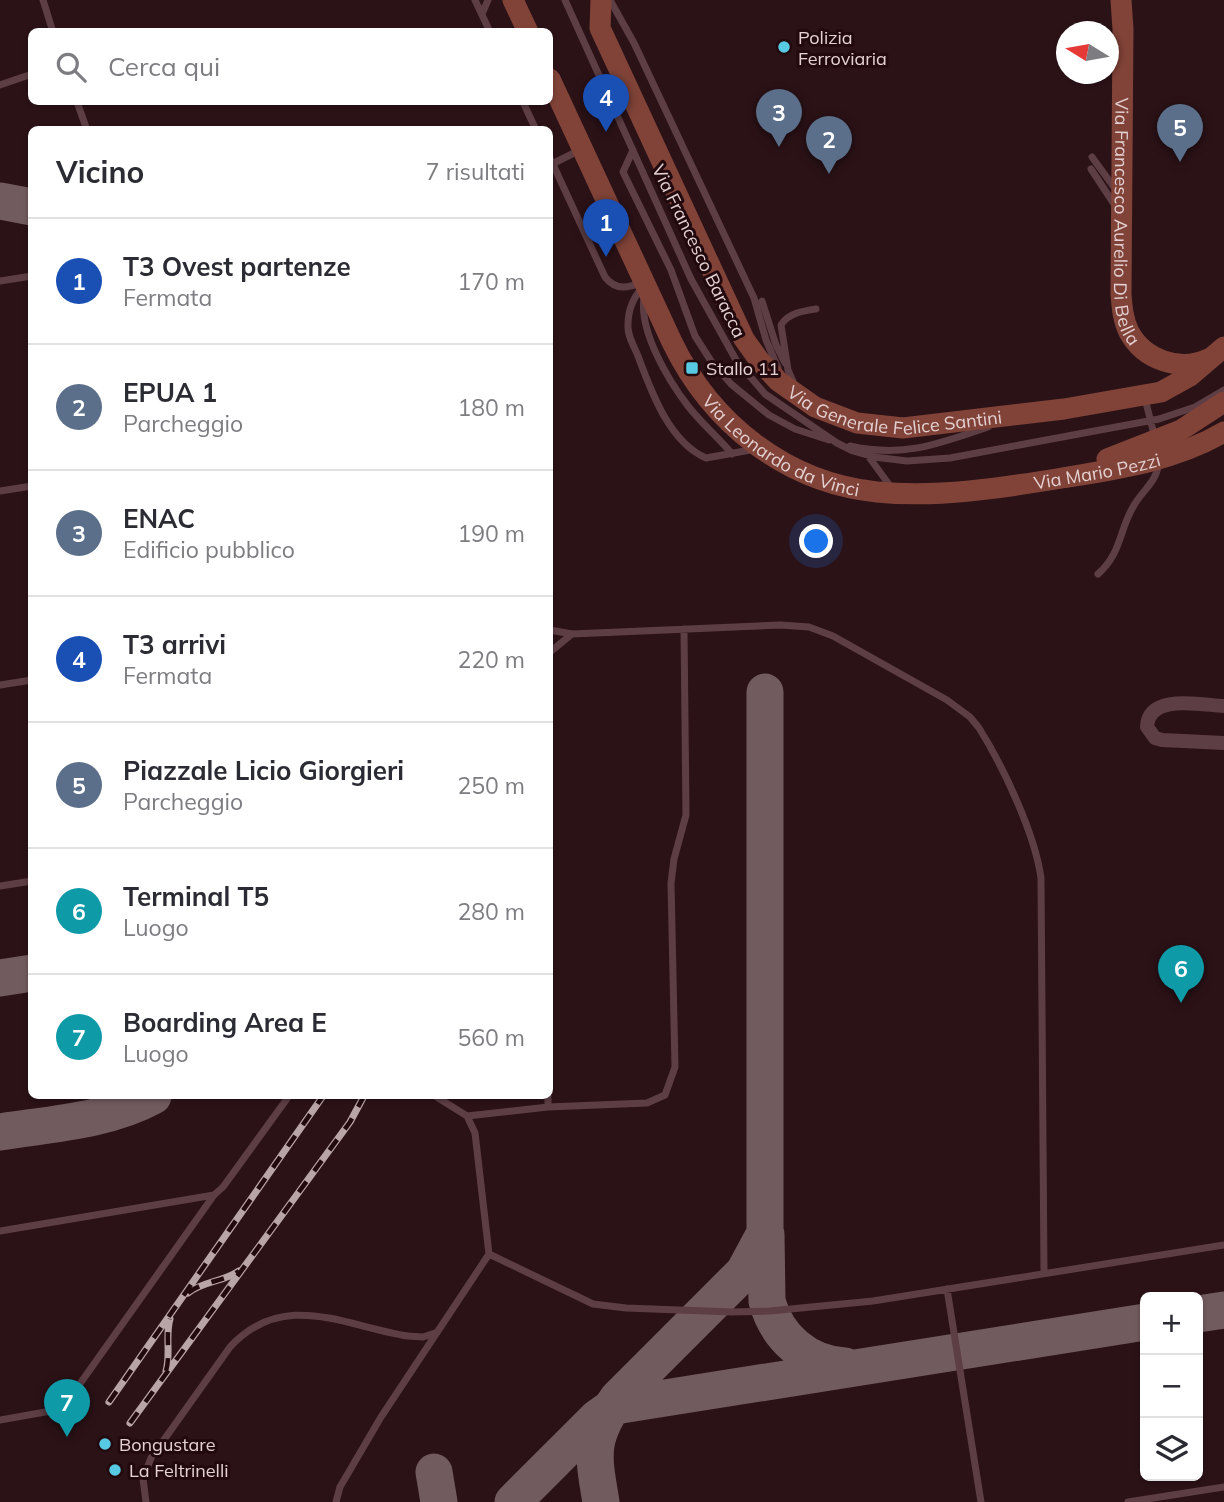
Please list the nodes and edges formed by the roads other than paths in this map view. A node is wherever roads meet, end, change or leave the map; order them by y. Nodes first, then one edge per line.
1 (43, 0) edge
2 (475, 0) edge
3 (488, 0) edge
4 (513, 0) edge
5 (565, 0) edge
6 (601, 0) edge
7 (610, 0) edge
8 (1121, 0) edge
9 (482, 14) junction
10 (52, 28) edge
11 (488, 28) edge
12 (526, 28) edge
13 (28, 75) edge
14 (0, 85) edge
15 (553, 86) edge
16 (78, 105) edge
17 (524, 105) edge
18 (86, 126) edge
19 (534, 126) edge
20 (582, 149) junction
21 (633, 150) junction
22 (1092, 157) dead end
23 (553, 160) edge
24 (553, 165) edge
25 (1091, 169) dead end
26 (1121, 207) junction
27 (28, 277) edge
28 (0, 281) edge
29 (645, 283) junction
30 (762, 301) dead end
31 (816, 309) dead end
32 (1221, 351) edge
33 (793, 386) junction
34 (1224, 390) edge
35 (1144, 396) junction
36 (1224, 402) edge
37 (1064, 409) junction
38 (1224, 432) edge
39 (837, 443) junction
40 (761, 448) junction
41 (1158, 450) junction
42 (732, 454) junction
43 (869, 456) junction
44 (28, 487) edge
45 (965, 490) junction
46 (0, 491) edge
47 (1098, 574) dead end
48 (684, 629) junction
49 (553, 631) edge
50 (572, 634) junction
51 (553, 650) edge
52 (28, 681) edge
53 (0, 685) edge
54 (1224, 706) edge
55 (1224, 743) edge
56 (28, 882) edge
57 (0, 886) edge
58 (287, 1099) edge
59 (440, 1099) edge
60 (548, 1099) edge
61 (548, 1107) junction
62 (467, 1116) junction
63 (214, 1195) junction
64 (0, 1231) edge
65 (1224, 1245) edge
66 (489, 1254) junction
67 (1044, 1273) junction
68 (947, 1289) junction
69 (443, 1325) junction
70 (0, 1419) edge
71 (1224, 1487) edge
72 (146, 1502) edge
73 (336, 1502) edge
74 (981, 1502) edge
75 (1128, 1502) edge

1 - 10 lane
2 - 9 lane
3 - 9 lane
4 - 12 main road
5 - 21 lane, Via Francesco Baracca
6 - 33 main road, Via Generale Felice Santini
7 - 33 lane
8 - 26 main road, Via Francesco Aurelio Di Bella
9 - 11 lane
13 - 14 lane
15 - 20 main road, Via Leonardo da Vinci
16 - 18 lane
17 - 19 lane
20 - 23 lane
20 - 29 main road, Via Leonardo da Vinci
21 - 39 lane, Via Francesco Baracca
21 - 39 lane, Via Francesco Baracca
22 - 26 lane
24 - 29 lane
25 - 26 lane
26 - 32 main road, Via Francesco Aurelio Di Bella
27 - 28 lane
29 - 40 main road, Via Leonardo da Vinci
29 - 42 lane
29 - 42 lane
30 - 33 lane
31 - 33 lane
32 - 35 main road, Via Generale Felice Santini
33 - 37 main road, Via Generale Felice Santini
34 - 43 lane, Via Francesco Baracca
35 - 37 main road, Via Generale Felice Santini
35 - 41 lane
36 - 45 main road
37 - 39 lane
38 - 45 main road, Via Mario Pezzi
39 - 43 lane, Via Francesco Baracca
40 - 42 lane
40 - 45 main road, Via Leonardo da Vinci
41 - 43 lane
41 - 47 lane
44 - 46 lane
48 - 50 lane
48 - 61 lane
48 - 67 lane
49 - 50 lane
50 - 51 lane
52 - 53 lane
54 - 55 street
56 - 57 lane
58 - 63 lane
59 - 62 lane
60 - 61 lane
61 - 62 lane
62 - 66 lane
63 - 64 lane
63 - 70 lane
65 - 67 lane
66 - 68 lane
66 - 69 lane
67 - 68 lane
68 - 74 lane
69 - 72 lane
69 - 73 lane
71 - 75 lane

